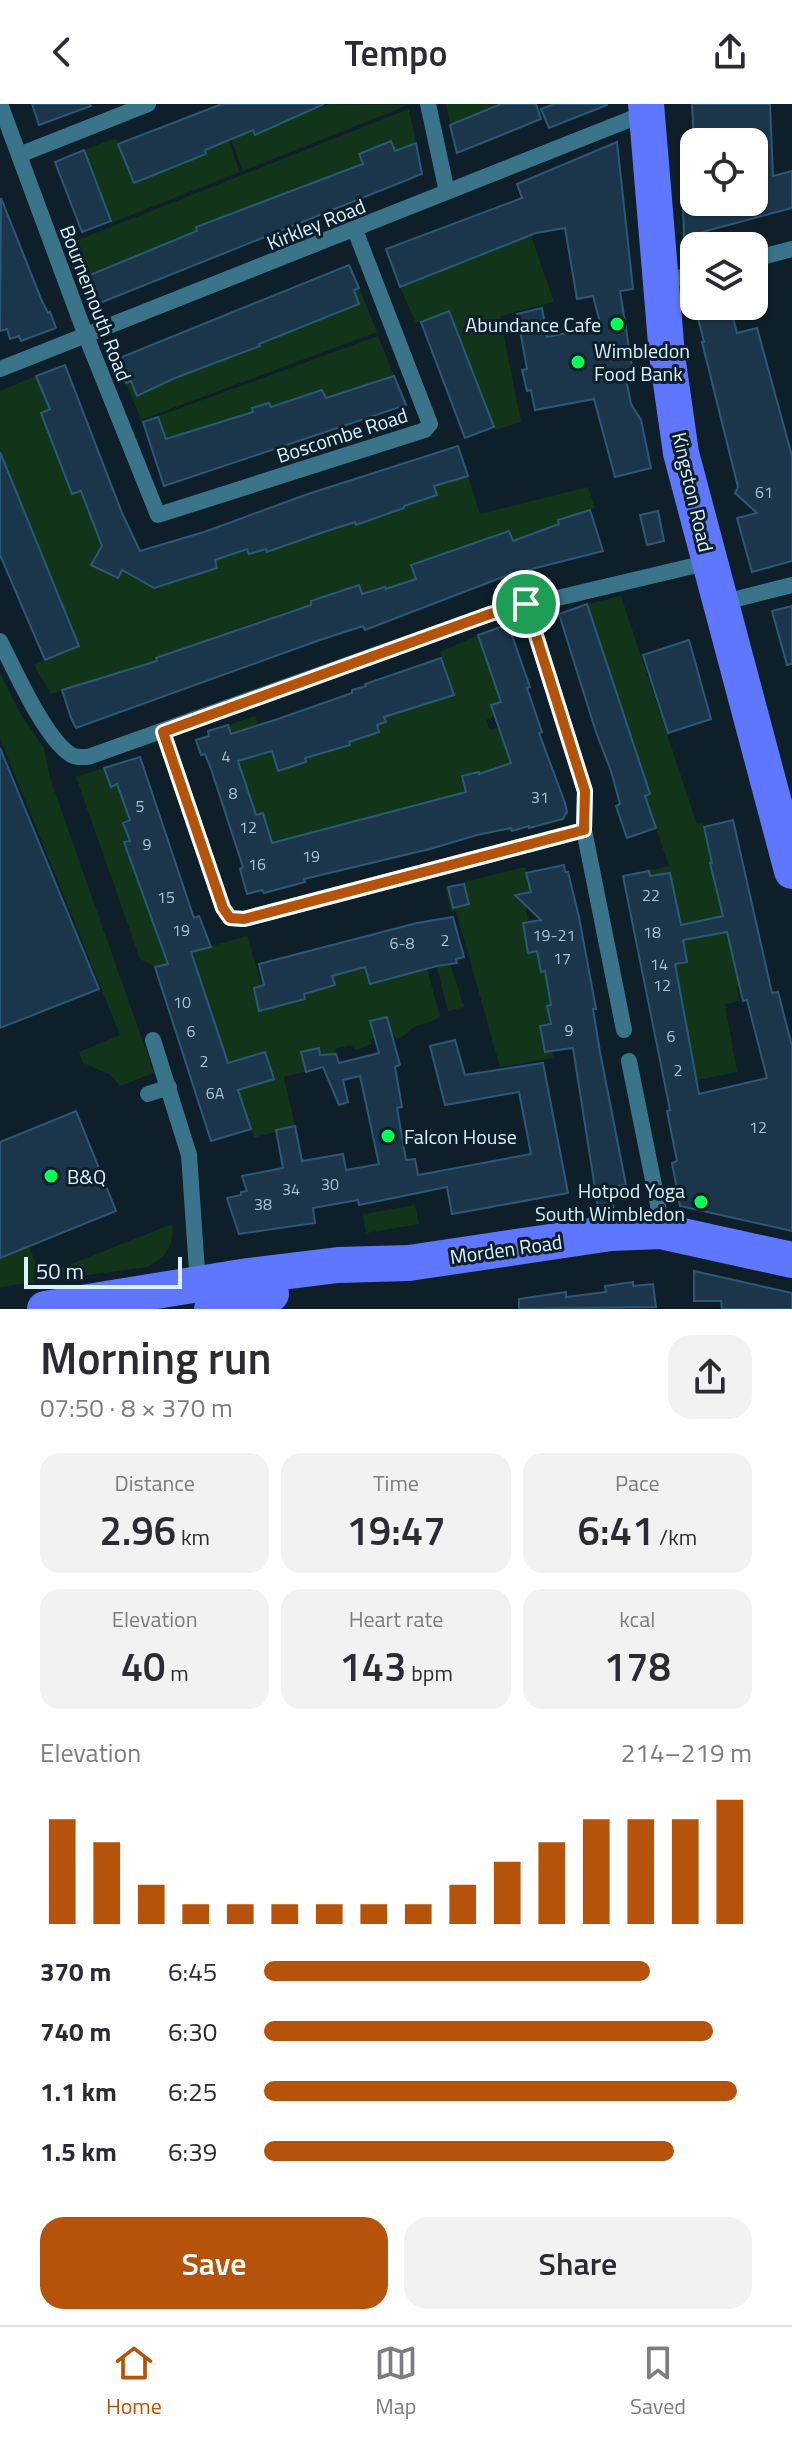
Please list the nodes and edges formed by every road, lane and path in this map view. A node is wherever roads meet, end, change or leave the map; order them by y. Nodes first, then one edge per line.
1 (0, 104) edge
2 (148, 104) edge
3 (428, 104) edge
4 (646, 109) edge
5 (19, 155) junction
6 (447, 192) junction
7 (355, 230) junction
8 (792, 249) edge
9 (768, 255) edge
10 (677, 278) edge
11 (86, 336) junction
12 (0, 369) edge
13 (158, 515) joint
14 (710, 562) junction
15 (792, 585) edge
16 (721, 603) junction
17 (526, 604) junction
18 (0, 641) edge
19 (163, 732) junction
20 (584, 830) junction
21 (792, 871) edge
22 (624, 1030) dead end
23 (153, 1040) dead end
24 (629, 1061) dead end
25 (169, 1087) junction
26 (148, 1094) dead end
27 (660, 1231) junction
28 (792, 1260) edge
29 (409, 1263) junction
30 (204, 1301) edge
31 (256, 1303) edge
32 (45, 1309) edge

1 - 5 street, Bournemouth Road
2 - 5 street
3 - 6 street
4 - 6 street, Kirkley Road
4 - 10 main road, Kingston Road
5 - 11 street, Bournemouth Road
6 - 7 street, Kirkley Road
7 - 11 street, Kirkley Road
7 - 13 street, Boscombe Road
8 - 9 street
10 - 14 main road, Kingston Road
11 - 12 street, Kirkley Road
11 - 13 street, Bournemouth Road
14 - 16 main road, Kingston Road
14 - 17 street
15 - 16 street
16 - 21 main road, Kingston Road
17 - 19 street
17 - 20 street
18 - 19 street
19 - 20 street
20 - 22 street
23 - 25 street
24 - 27 street
25 - 26 street
25 - 30 street
27 - 28 main road, Morden Road
27 - 29 main road, Morden Road
29 - 30 main road, Morden Road
29 - 31 main road, Morden Road
30 - 31 main road, Morden Road
30 - 32 main road, Morden Road

